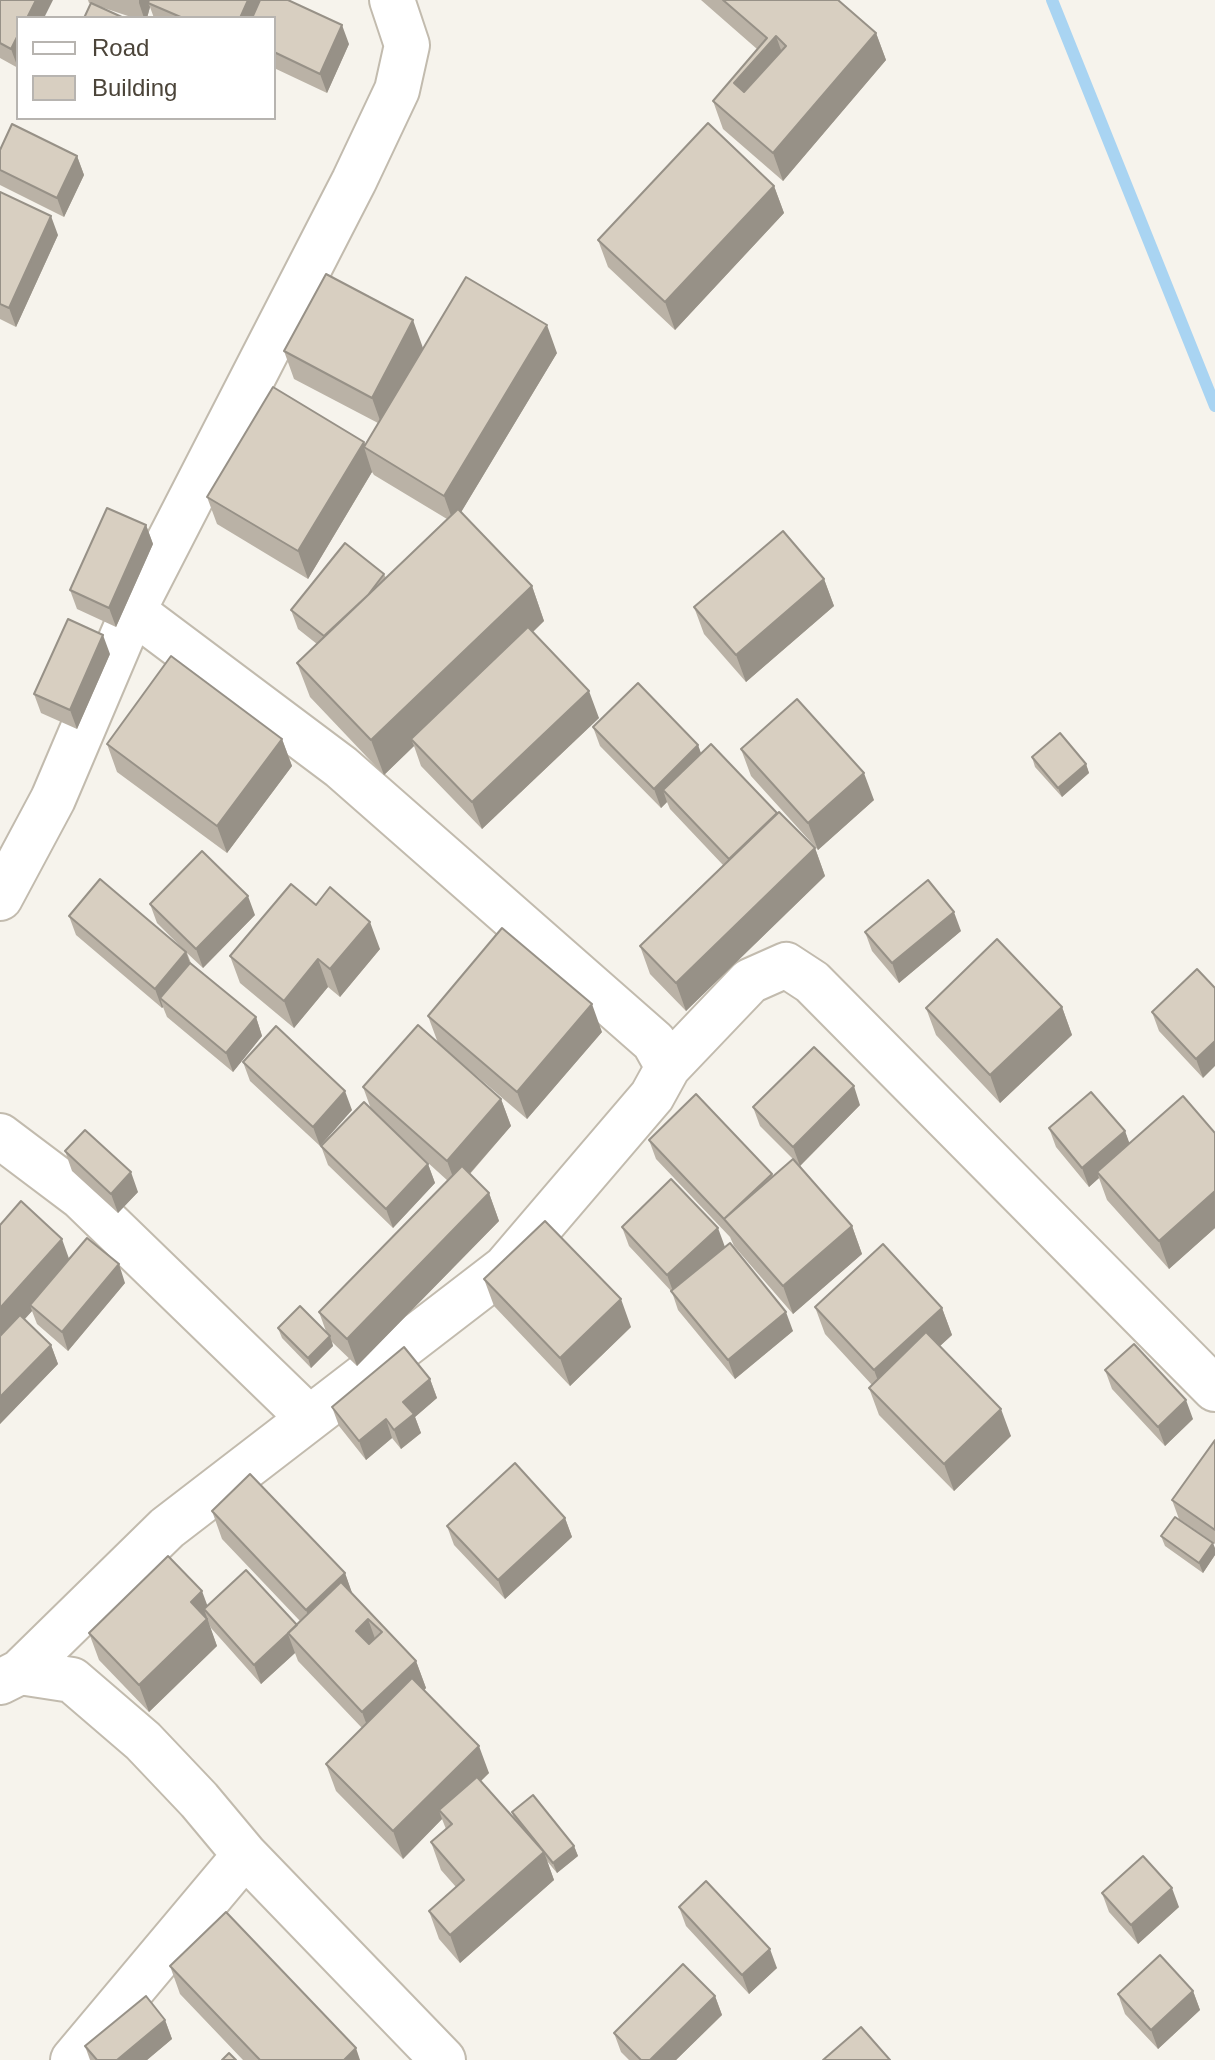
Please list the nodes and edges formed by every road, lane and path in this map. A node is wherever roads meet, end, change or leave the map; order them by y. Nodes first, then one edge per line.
1 (392, 0) edge
2 (418, 0) edge
3 (407, 45) junction
4 (133, 611) junction
5 (0, 898) edge
6 (668, 1067) junction
7 (0, 1136) edge
8 (1215, 1389) edge
9 (309, 1418) junction
10 (10, 1677) edge
11 (245, 1855) junction
12 (73, 2060) edge
13 (443, 2060) edge

1 - 3 street
2 - 3 street
3 - 4 street
4 - 5 street
4 - 6 street
6 - 8 street
6 - 9 street
7 - 9 street
9 - 10 street
10 - 11 street
11 - 12 street
11 - 13 street

